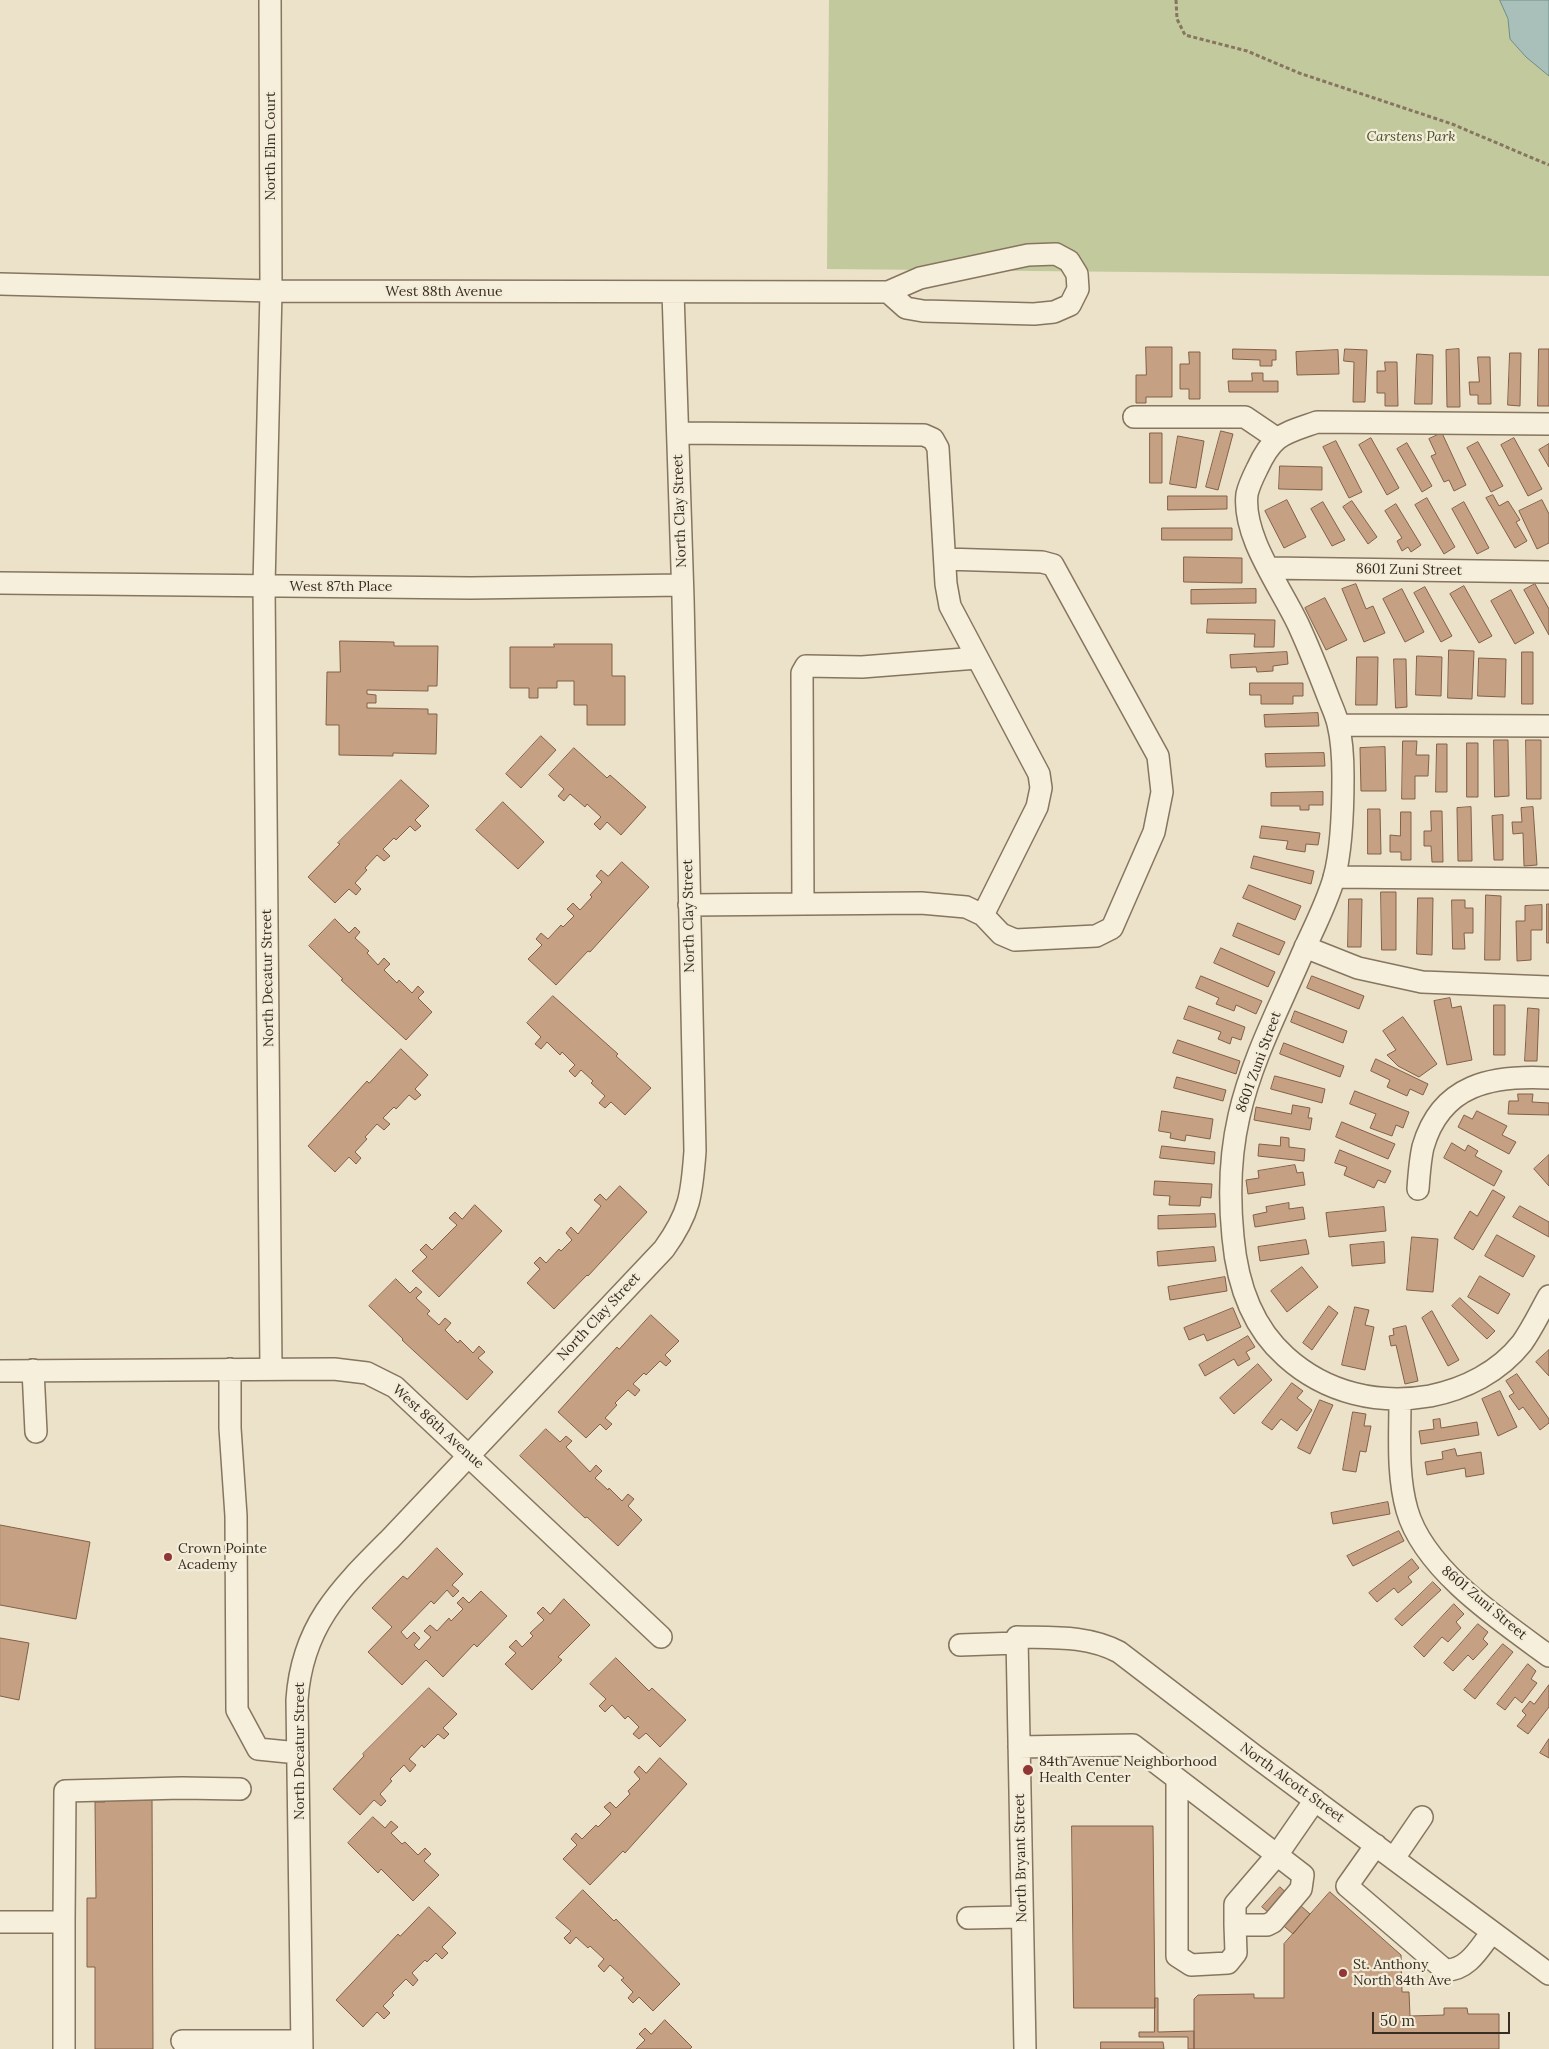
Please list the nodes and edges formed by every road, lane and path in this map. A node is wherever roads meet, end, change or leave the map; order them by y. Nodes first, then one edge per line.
1 (270, 0) edge
2 (1176, 0) edge
3 (1549, 165) edge
4 (0, 284) edge
5 (271, 291) junction
6 (673, 292) junction
7 (888, 292) junction
8 (1134, 417) dead end
9 (1549, 424) edge
10 (678, 433) junction
11 (1276, 438) junction
12 (945, 559) junction
13 (1269, 568) junction
14 (1549, 572) edge
15 (0, 583) edge
16 (682, 585) junction
17 (264, 586) junction
18 (977, 658) junction
19 (1339, 725) junction
20 (1549, 726) edge
21 (1334, 877) junction
22 (1549, 879) edge
23 (803, 904) junction
24 (689, 905) junction
25 (983, 915) junction
26 (1305, 947) junction
27 (1549, 987) edge
28 (1549, 1078) edge
29 (1418, 1189) dead end
30 (1549, 1296) edge
31 (230, 1369) junction
32 (271, 1369) junction
33 (33, 1370) junction
34 (0, 1371) edge
35 (1400, 1400) junction
36 (36, 1432) dead end
37 (470, 1455) junction
38 (661, 1637) dead end
39 (1017, 1640) junction
40 (960, 1645) dead end
41 (1549, 1656) edge
42 (1019, 1747) junction
43 (298, 1752) junction
44 (1177, 1778) junction
45 (240, 1789) dead end
46 (1315, 1800) junction
47 (1422, 1817) dead end
48 (1376, 1845) junction
49 (1277, 1855) junction
50 (1394, 1858) junction
51 (1022, 1917) junction
52 (968, 1918) dead end
53 (0, 1922) edge
54 (64, 1922) junction
55 (1235, 1925) junction
56 (1492, 1932) junction
57 (1549, 1974) edge
58 (182, 2041) dead end
59 (243, 2045) edge
60 (302, 2045) edge
61 (64, 2049) edge
62 (1025, 2049) edge

1 - 5 street, North Elm Court
2 - 3 path
4 - 5 street, West 88th Avenue
5 - 6 street, West 88th Avenue
5 - 17 street, North Elm Court
6 - 7 street, West 88th Avenue
6 - 10 street, North Clay Street
7 - 7 street
8 - 11 street
9 - 11 street
10 - 12 street
10 - 16 street, North Clay Street
11 - 13 street, 8601 Zuni Street
12 - 18 street
12 - 25 street
13 - 14 street, 8601 Zuni Street
13 - 19 street, 8601 Zuni Street
15 - 17 street, West 87th Place
16 - 17 street, West 87th Place
16 - 24 street, North Clay Street
17 - 32 street, North Decatur Street
18 - 23 street
18 - 25 street
19 - 20 street
19 - 21 street, 8601 Zuni Street
21 - 22 street
21 - 26 street, 8601 Zuni Street
23 - 24 street
23 - 25 street
24 - 37 street, North Clay Street
26 - 27 street
26 - 35 street, 8601 Zuni Street
28 - 29 street
30 - 35 street, 8601 Zuni Street
31 - 32 street, West 86th Avenue
31 - 33 street, West 86th Avenue
31 - 43 street
32 - 37 street, West 86th Avenue
33 - 34 street, West 86th Avenue
33 - 36 street
35 - 41 street, 8601 Zuni Street
37 - 38 street, West 86th Avenue
37 - 43 street, North Decatur Street
39 - 40 street, North Alcott Street
39 - 42 street, North Bryant Street
39 - 46 street, North Alcott Street
42 - 44 street
42 - 51 street, North Bryant Street
43 - 60 street, North Decatur Street
44 - 49 street
44 - 55 street
45 - 54 street
46 - 48 street, North Alcott Street
46 - 49 street
47 - 50 street
48 - 50 street, North Alcott Street
48 - 56 street
49 - 55 street
49 - 55 street
50 - 56 street, North Alcott Street
51 - 52 street
51 - 62 street, North Bryant Street
53 - 54 street
54 - 61 street
56 - 57 street, North Alcott Street
58 - 59 street
59 - 60 street

